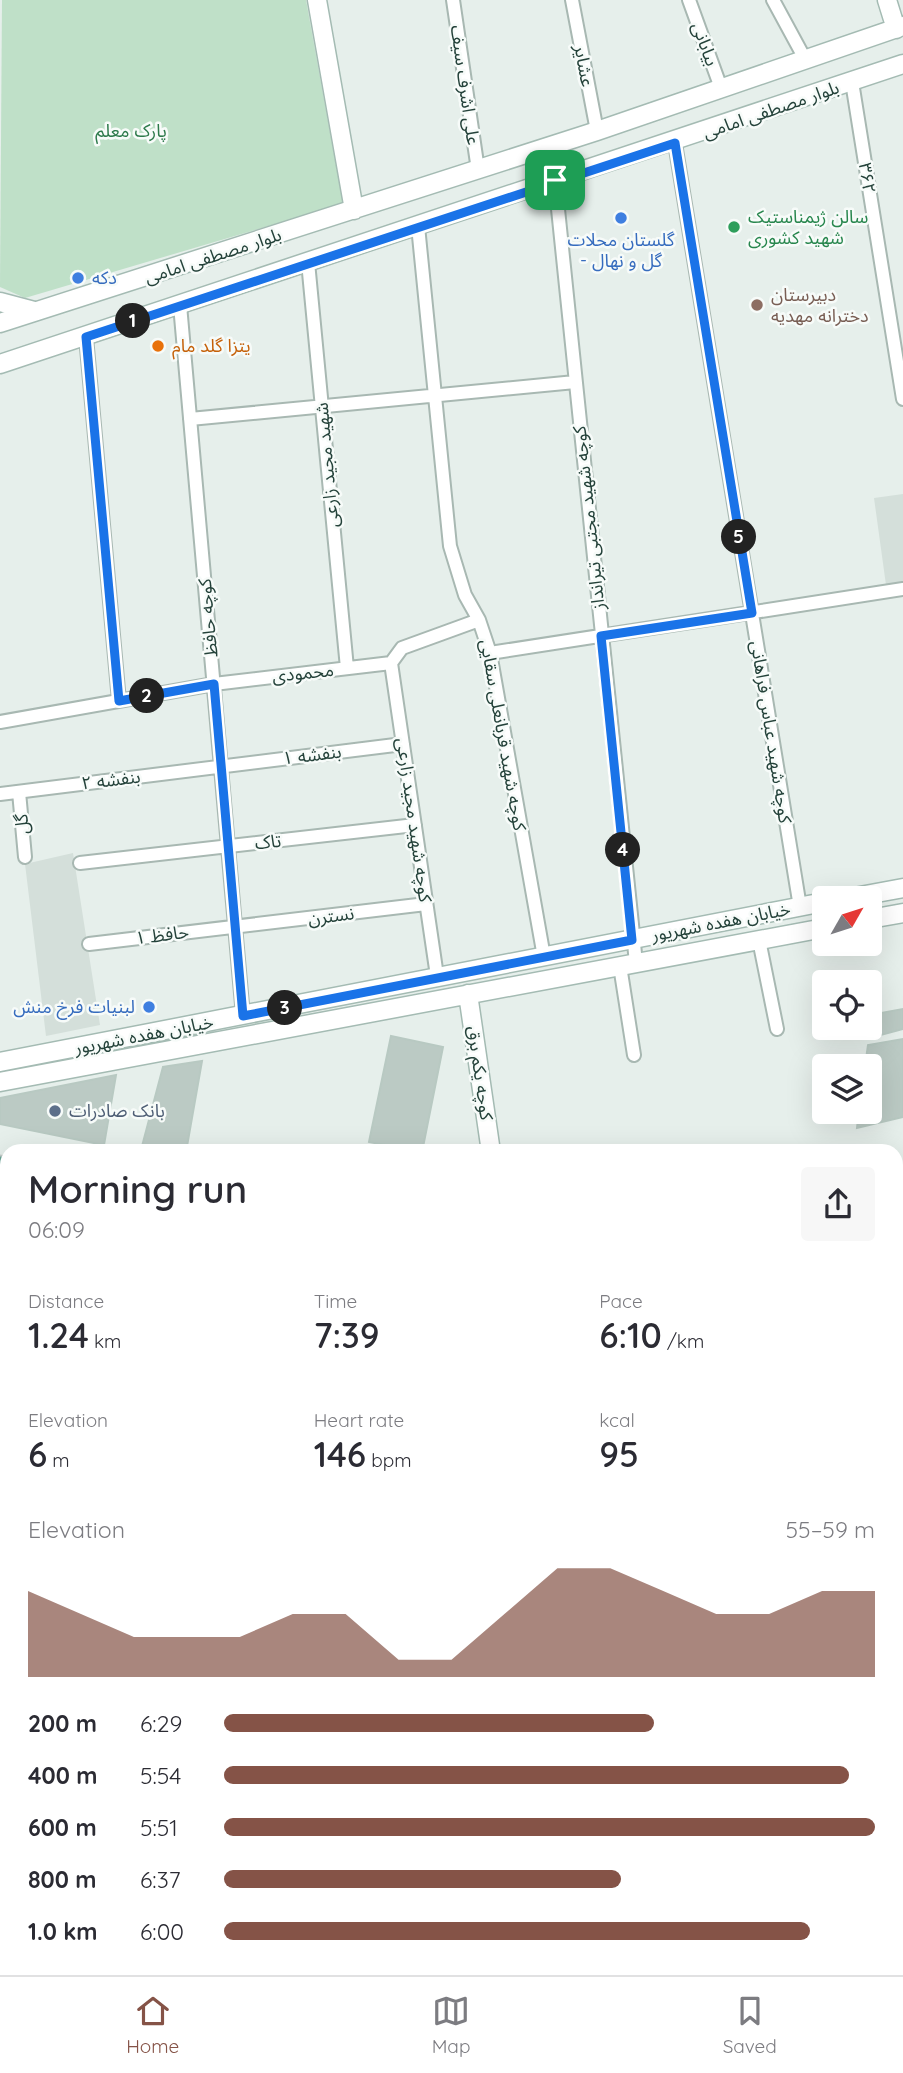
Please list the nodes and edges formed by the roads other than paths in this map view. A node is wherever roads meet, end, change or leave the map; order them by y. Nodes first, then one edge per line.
1 (317, 0) edge
2 (453, 0) edge
3 (572, 0) edge
4 (689, 0) edge
5 (774, 0) edge
6 (887, 0) edge
7 (899, 27) edge
8 (805, 59) junction
9 (903, 64) edge
10 (852, 82) junction
11 (721, 88) junction
12 (597, 131) junction
13 (675, 143) junction
14 (478, 170) junction
15 (555, 180) junction
16 (354, 210) junction
17 (418, 226) junction
18 (308, 262) junction
19 (0, 302) edge
20 (180, 305) junction
21 (38, 312) junction
22 (0, 323) edge
23 (86, 337) junction
24 (2, 364) edge
25 (575, 382) junction
26 (435, 396) junction
27 (903, 399) edge
28 (321, 407) junction
29 (190, 419) junction
30 (903, 589) edge
31 (752, 613) junction
32 (480, 620) junction
33 (601, 636) junction
34 (490, 653) junction
35 (391, 663) junction
36 (347, 668) junction
37 (214, 684) junction
38 (119, 701) junction
39 (0, 722) edge
40 (403, 744) junction
41 (221, 767) junction
42 (19, 792) junction
43 (0, 794) edge
44 (415, 825) junction
45 (228, 846) junction
46 (24, 857) dead end
47 (80, 863) dead end
48 (903, 888) edge
49 (882, 892) edge
50 (426, 904) junction
51 (812, 904) edge
52 (800, 907) junction
53 (903, 913) edge
54 (882, 917) edge
55 (235, 927) junction
56 (812, 930) edge
57 (632, 940) junction
58 (759, 940) junction
59 (89, 944) dead end
60 (544, 957) junction
61 (628, 964) junction
62 (437, 976) junction
63 (468, 994) junction
64 (243, 1016) junction
65 (777, 1029) dead end
66 (634, 1055) dead end
67 (0, 1062) edge
68 (0, 1082) edge
69 (490, 1144) edge

1 - 16 main road
2 - 14 street, علی اشرف سیف
3 - 12 street, عشایر
4 - 11 street, بیابانی
5 - 8 street
6 - 7 main road
7 - 8 main road, بلوار مصطفی امامی
8 - 11 main road, بلوار مصطفی امامی
9 - 10 main road, بلوار مصطفی امامی
10 - 13 main road, بلوار مصطفی امامی
10 - 27 street, ۳۶۲
11 - 12 main road, بلوار مصطفی امامی
12 - 14 main road, بلوار مصطفی امامی
13 - 15 main road, بلوار مصطفی امامی
13 - 31 street, کوچه شهید عباس فراهانی
14 - 16 main road, بلوار مصطفی امامی
15 - 17 main road, بلوار مصطفی امامی
15 - 25 street, کوچه شهید مجتبی تیرانداز
16 - 21 main road, بلوار مصطفی امامی
17 - 18 main road, بلوار مصطفی امامی
17 - 26 street, کوچه شهید قربانعلی سقایی
18 - 20 main road, بلوار مصطفی امامی
18 - 28 street, شهید مجید زارعی
19 - 21 main road
20 - 23 main road, بلوار مصطفی امامی
20 - 29 street, کوچه حافظ
21 - 22 main road, بلوار مصطفی امامی
23 - 24 main road, بلوار مصطفی امامی
23 - 38 street
25 - 26 street
25 - 33 street, کوچه شهید مجتبی تیرانداز
26 - 28 street
26 - 32 street, کوچه شهید قربانعلی سقایی
28 - 29 street
28 - 36 street, شهید مجید زارعی
29 - 37 street, کوچه حافظ
30 - 31 street
31 - 33 street
31 - 52 street, کوچه شهید عباس فراهانی
32 - 34 street, کوچه شهید قربانعلی سقایی
32 - 35 street
33 - 34 street
33 - 57 street, کوچه شهید مجتبی تیرانداز
34 - 60 street, کوچه شهید قربانعلی سقایی
35 - 36 street, محمودی
35 - 40 street, کوچه شهید مجید زارعی
36 - 37 street, محمودی
37 - 38 street, محمودی
37 - 41 street, کوچه حافظ
38 - 39 street, محمودی
40 - 41 street, بنفشه ۱
40 - 44 street, کوچه شهید مجید زارعی
41 - 42 street, بنفشه ۲
41 - 45 street, کوچه حافظ
42 - 43 street, بنفشه ۲
42 - 46 street, گل
44 - 45 street, تاک
44 - 50 street, کوچه شهید مجید زارعی
45 - 47 street, تاک
45 - 55 street, کوچه حافظ
48 - 49 main road
50 - 55 street, نسترن
50 - 62 street, کوچه شهید مجید زارعی
51 - 52 main road, خیابان هفده شهریور
52 - 57 main road, خیابان هفده شهریور
53 - 54 main road
55 - 59 street, حافظ ۱
55 - 64 street, کوچه حافظ
56 - 58 main road, خیابان هفده شهریور
57 - 60 main road, خیابان هفده شهریور
57 - 61 street, کوچه شهید مجتبی تیرانداز
58 - 61 main road, خیابان هفده شهریور
58 - 65 street
60 - 62 main road, خیابان هفده شهریور
61 - 63 main road, خیابان هفده شهریور
61 - 66 street, کوچه شهید مجتبی تیرانداز
62 - 64 main road, خیابان هفده شهریور
63 - 68 main road, خیابان هفده شهریور
63 - 69 main road, کوچه یکم برق
64 - 67 main road, خیابان هفده شهریور

